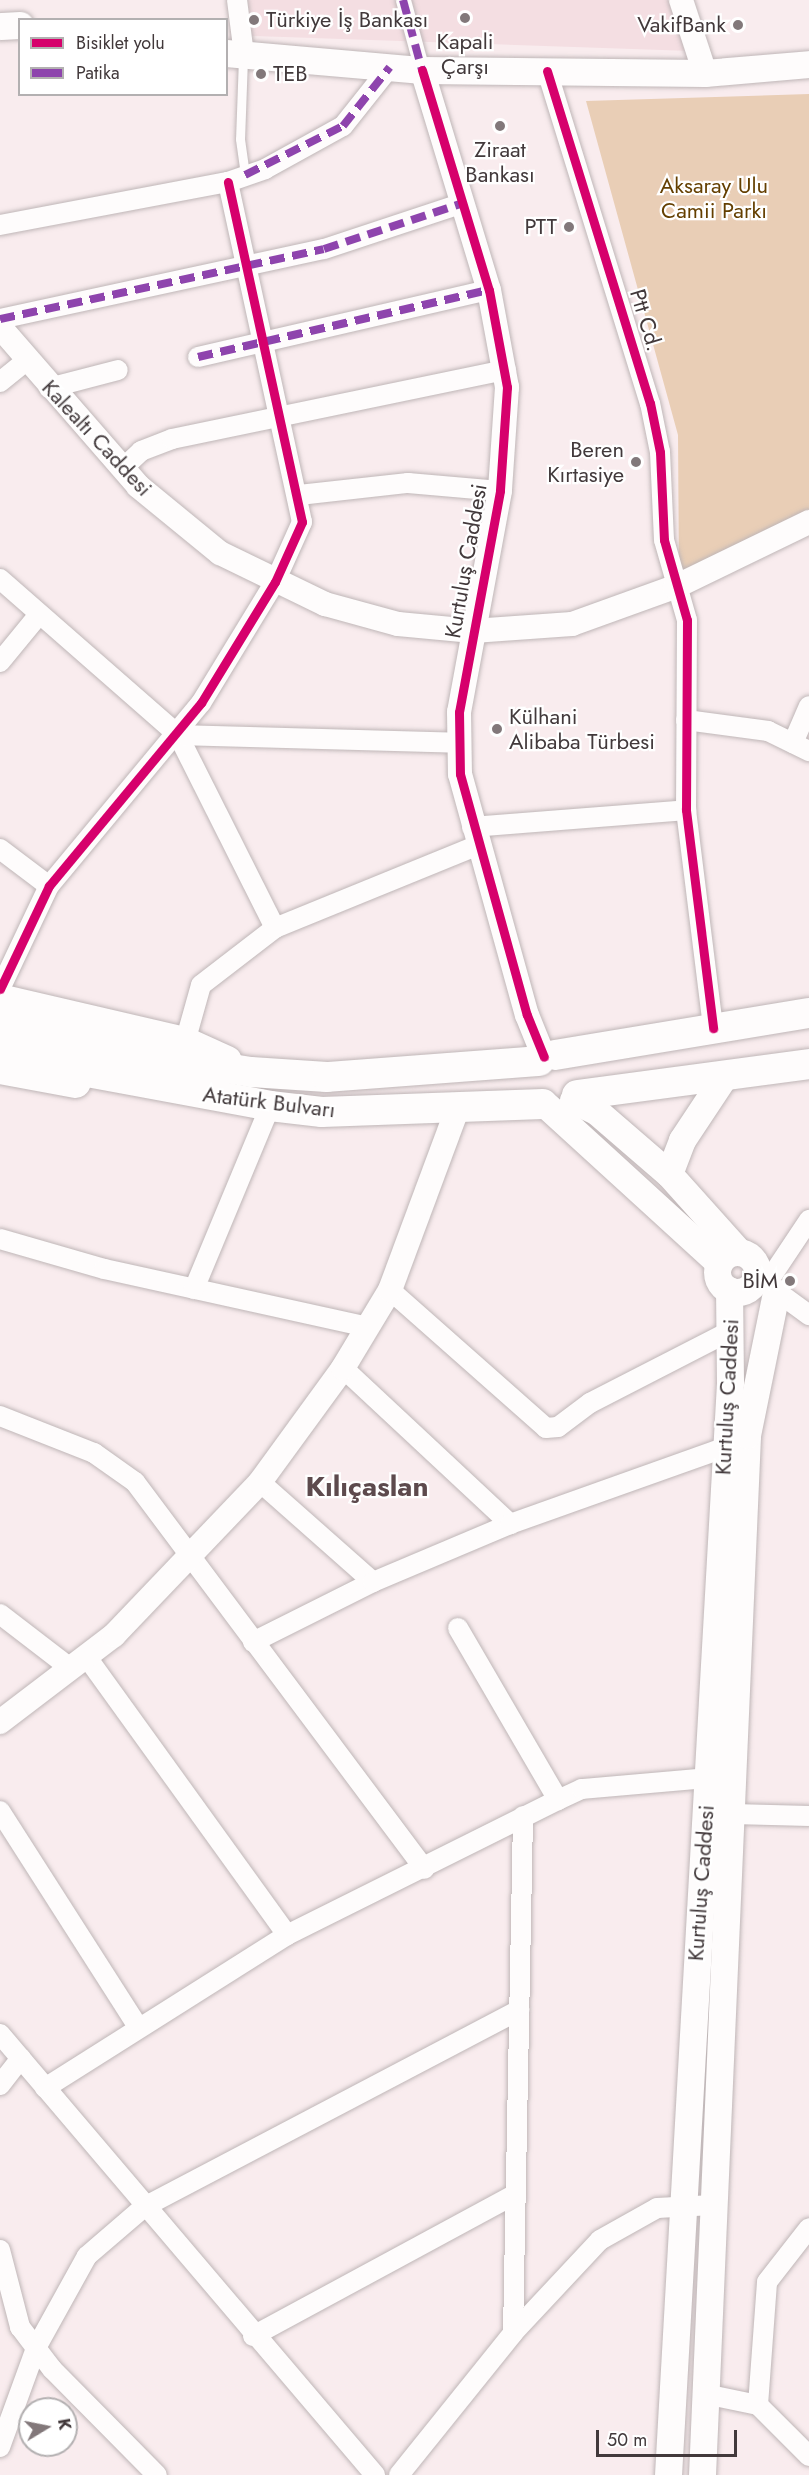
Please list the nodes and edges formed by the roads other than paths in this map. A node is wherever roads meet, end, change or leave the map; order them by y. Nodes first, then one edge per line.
1 (237, 0) edge
2 (403, 0) edge
3 (681, 0) edge
4 (0, 26) edge
5 (18, 26) edge
6 (235, 54) edge
7 (809, 64) edge
8 (390, 67) junction
9 (422, 70) junction
10 (548, 71) junction
11 (705, 73) junction
12 (236, 178) junction
13 (460, 204) junction
14 (0, 225) edge
15 (246, 264) junction
16 (489, 290) junction
17 (0, 319) edge
18 (0, 327) edge
19 (263, 344) junction
20 (198, 357) dead end
21 (26, 361) junction
22 (118, 369) dead end
23 (506, 370) junction
24 (0, 382) edge
25 (49, 388) junction
26 (279, 415) junction
27 (122, 469) junction
28 (500, 491) junction
29 (299, 495) junction
30 (809, 522) edge
31 (0, 579) edge
32 (275, 582) junction
33 (675, 587) junction
34 (37, 617) junction
35 (473, 631) junction
36 (0, 662) edge
37 (809, 706) edge
38 (686, 720) junction
39 (178, 735) junction
40 (457, 743) junction
41 (801, 747) edge
42 (686, 810) junction
43 (474, 836) junction
44 (0, 849) edge
45 (50, 886) junction
46 (275, 928) junction
47 (0, 989) edge
48 (0, 999) edge
49 (809, 1013) edge
50 (0, 1021) edge
51 (713, 1028) junction
52 (185, 1042) junction
53 (0, 1046) edge
54 (546, 1058) junction
55 (809, 1064) edge
56 (0, 1069) edge
57 (251, 1072) junction
58 (724, 1075) junction
59 (560, 1101) junction
60 (270, 1106) junction
61 (457, 1110) junction
62 (669, 1174) junction
63 (809, 1220) edge
64 (0, 1239) edge
65 (728, 1257) junction
66 (767, 1284) junction
67 (194, 1289) junction
68 (390, 1290) junction
69 (729, 1290) junction
70 (809, 1315) edge
71 (368, 1327) junction
72 (732, 1330) junction
73 (343, 1368) junction
74 (0, 1416) edge
75 (724, 1448) junction
76 (260, 1482) junction
77 (510, 1524) junction
78 (190, 1558) junction
79 (373, 1582) junction
80 (0, 1614) edge
81 (458, 1628) dead end
82 (253, 1642) junction
83 (78, 1662) junction
84 (0, 1722) edge
85 (721, 1777) junction
86 (558, 1800) junction
87 (0, 1811) edge
88 (733, 1814) junction
89 (523, 1816) junction
90 (809, 1816) edge
91 (424, 1869) junction
92 (287, 1935) junction
93 (519, 2010) junction
94 (138, 2026) junction
95 (0, 2034) edge
96 (21, 2058) junction
97 (0, 2085) edge
98 (45, 2088) junction
99 (516, 2194) junction
100 (680, 2204) junction
101 (713, 2205) junction
102 (144, 2207) junction
103 (809, 2228) edge
104 (0, 2250) edge
105 (513, 2333) junction
106 (253, 2336) junction
107 (36, 2348) junction
108 (705, 2394) junction
109 (758, 2405) junction
110 (0, 2447) edge
111 (809, 2456) edge
112 (157, 2475) edge
113 (375, 2475) edge
114 (399, 2475) edge
115 (668, 2475) edge
116 (702, 2475) edge

1 - 6 street
2 - 9 street
3 - 11 street
4 - 5 main road
6 - 8 main road
6 - 12 lane
7 - 11 main road
8 - 9 main road
8 - 12 street
9 - 10 main road
9 - 13 street, Kurtuluş Caddesi
10 - 11 main road
10 - 33 street, Ptt Cd.
12 - 14 street
12 - 15 street
13 - 15 street
13 - 16 street, Kurtuluş Caddesi
15 - 17 street
15 - 19 street
16 - 19 street
16 - 23 street, Kurtuluş Caddesi
18 - 21 street, Kalealtı Caddesi
19 - 20 street
19 - 26 street
21 - 24 street
21 - 25 street, Kalealtı Caddesi
22 - 25 street
23 - 26 street
23 - 28 street, Kurtuluş Caddesi
25 - 27 street, Kalealtı Caddesi
26 - 27 street
26 - 29 street
27 - 32 street, Kalealtı Caddesi
28 - 29 street
28 - 35 street, Kurtuluş Caddesi
29 - 32 street
30 - 33 street, Kalealtı Caddesi
31 - 34 street
32 - 35 street, Kalealtı Caddesi
32 - 39 street
33 - 35 street, Kalealtı Caddesi
33 - 38 street, Ptt Cd.
34 - 36 street
34 - 39 street
35 - 40 street, Kurtuluş Caddesi
37 - 41 street
38 - 41 street
38 - 42 street, Ptt Cd.
39 - 40 street
39 - 45 street
39 - 46 street
40 - 43 street, Kurtuluş Caddesi
42 - 43 street
42 - 51 street, Ptt Cd.
43 - 46 street
43 - 54 street, Kurtuluş Caddesi
44 - 45 street
45 - 47 street
46 - 52 street
48 - 52 main road
49 - 51 main road, Atatürk Bulvarı
50 - 57 main road, Atatürk Bulvarı
51 - 54 main road, Atatürk Bulvarı
52 - 57 main road
53 - 60 main road, Atatürk Bulvarı
54 - 57 main road, Atatürk Bulvarı
54 - 59 main road
54 - 59 main road
55 - 58 main road, Atatürk Bulvarı
56 - 60 main road
58 - 59 main road, Atatürk Bulvarı
58 - 62 main road
59 - 61 main road, Atatürk Bulvarı
59 - 62 main road
59 - 65 main road
60 - 61 main road, Atatürk Bulvarı
60 - 67 street
61 - 68 street
62 - 65 main road
63 - 66 street
64 - 67 street
65 - 66 main road
65 - 69 main road, Kurtuluş Caddesi
66 - 69 main road
66 - 70 street
66 - 85 main road
67 - 71 street
68 - 71 street
68 - 72 street
69 - 72 main road, Kurtuluş Caddesi
71 - 73 street
72 - 75 main road, Kurtuluş Caddesi
73 - 76 street
73 - 77 street
74 - 78 street
75 - 77 street
75 - 85 main road, Kurtuluş Caddesi
76 - 78 street
76 - 79 street
77 - 79 street
78 - 82 street
78 - 83 street
79 - 82 street
80 - 83 street
81 - 86 street
82 - 91 street
83 - 84 street
83 - 92 street
85 - 86 street
85 - 88 main road
85 - 100 main road, Kurtuluş Caddesi
86 - 89 street
87 - 94 street
88 - 90 street
88 - 101 main road
89 - 91 street
89 - 93 street
91 - 92 street
92 - 94 street
93 - 99 street
93 - 102 street
94 - 98 street
95 - 96 street
96 - 97 street
96 - 98 street
98 - 102 street
99 - 105 street
99 - 106 street
100 - 101 street
100 - 105 street
100 - 115 main road, Kurtuluş Caddesi
101 - 108 main road
102 - 106 street
102 - 107 street
103 - 109 street
104 - 107 street
105 - 114 street
106 - 113 street
107 - 110 street
107 - 112 street
108 - 109 street
108 - 116 main road
109 - 111 street

